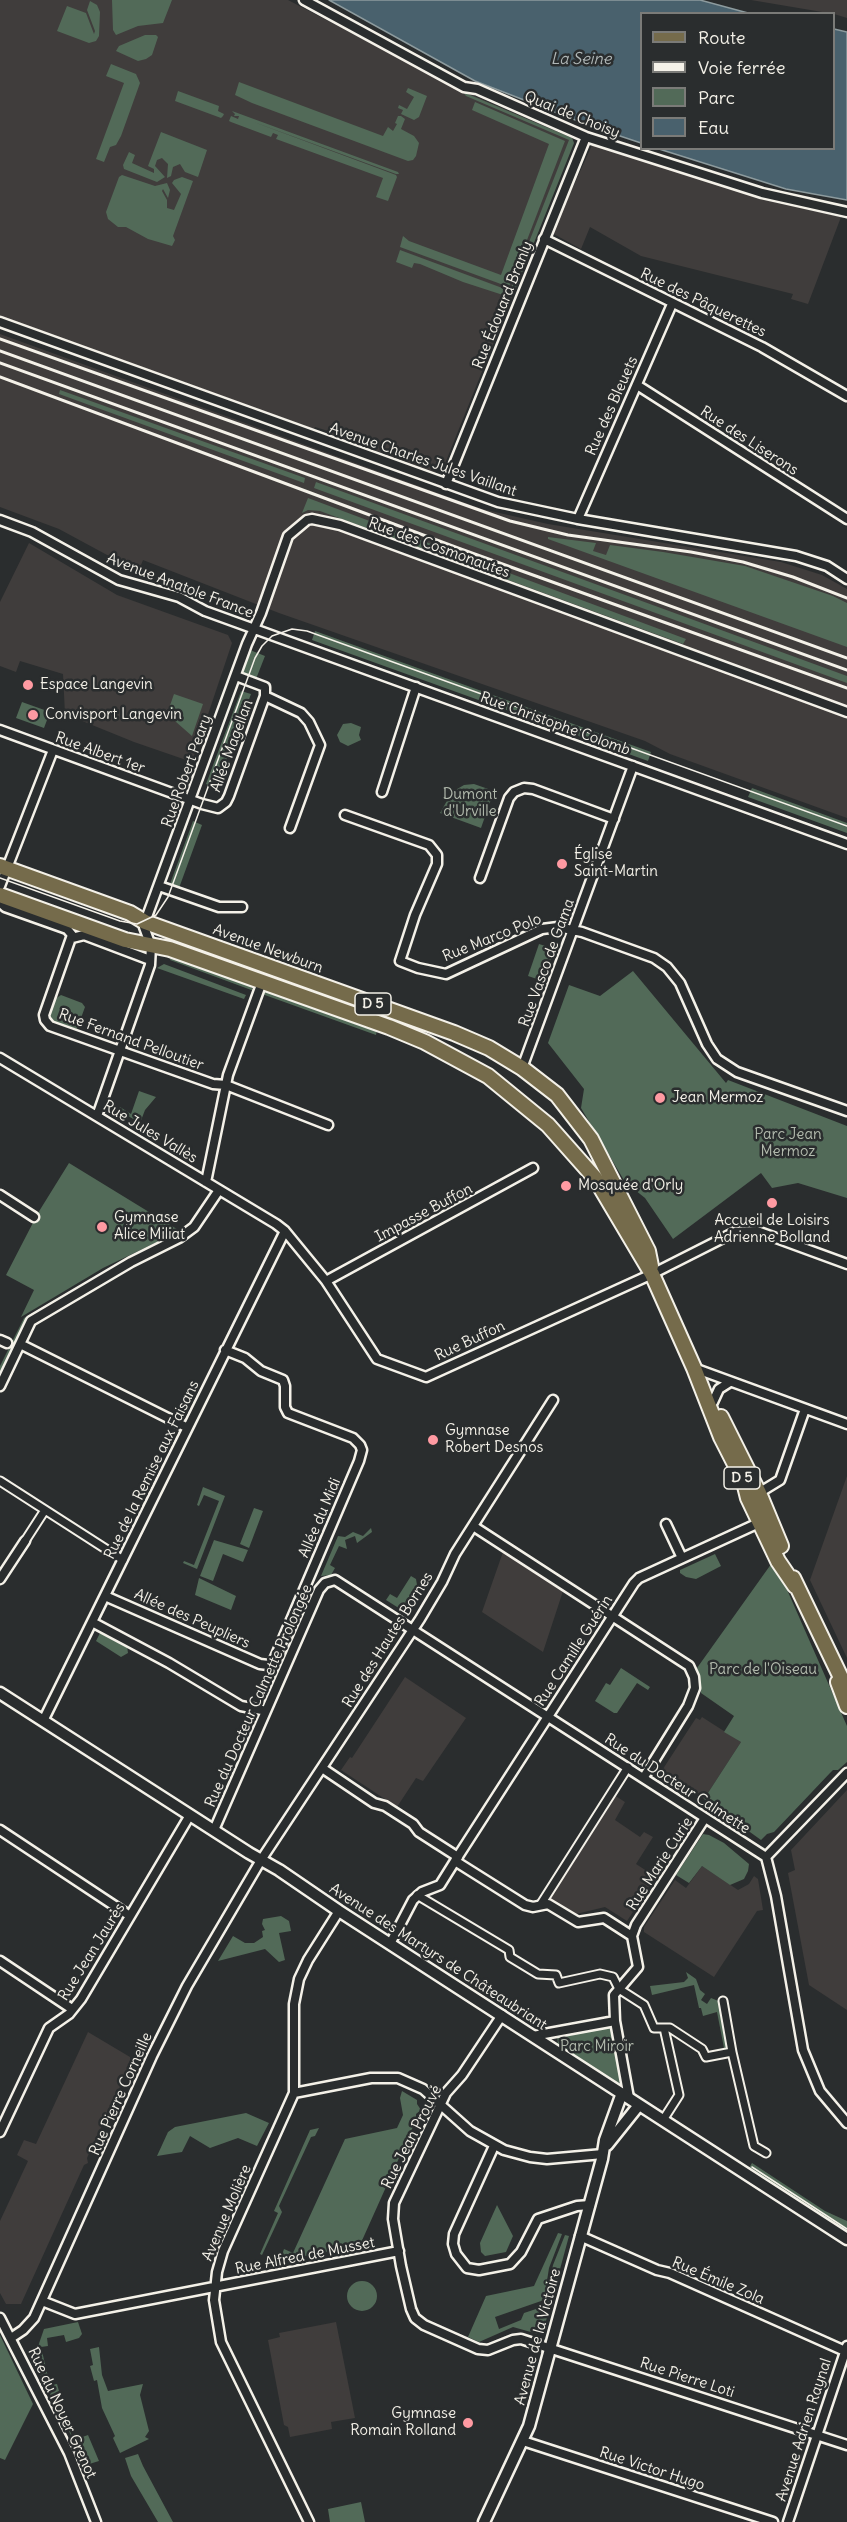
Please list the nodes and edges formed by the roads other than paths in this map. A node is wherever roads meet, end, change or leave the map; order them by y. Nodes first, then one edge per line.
1 (304, 0) edge
2 (586, 136) junction
3 (847, 212) edge
4 (544, 239) junction
5 (672, 304) junction
6 (0, 322) edge
7 (637, 385) junction
8 (847, 396) edge
9 (446, 484) junction
10 (0, 519) edge
11 (578, 519) junction
12 (847, 519) edge
13 (847, 579) edge
14 (255, 629) junction
15 (236, 676) junction
16 (416, 687) junction
17 (265, 696) junction
18 (847, 712) edge
19 (0, 730) edge
20 (53, 750) junction
21 (633, 766) junction
22 (382, 792) dead end
23 (190, 800) junction
24 (345, 814) dead end
25 (614, 819) junction
26 (290, 828) dead end
27 (847, 844) edge
28 (4, 867) edge
29 (480, 878) dead end
30 (0, 886) edge
31 (159, 886) junction
32 (0, 895) edge
33 (0, 902) edge
34 (242, 907) dead end
35 (145, 922) junction
36 (574, 930) junction
37 (72, 938) junction
38 (151, 953) junction
39 (262, 982) junction
40 (120, 1050) junction
41 (0, 1058) edge
42 (522, 1068) junction
43 (226, 1085) junction
44 (847, 1111) edge
45 (97, 1116) junction
46 (328, 1125) dead end
47 (533, 1168) dead end
48 (206, 1182) junction
49 (219, 1190) junction
50 (0, 1195) edge
51 (34, 1216) dead end
52 (285, 1231) junction
53 (847, 1264) edge
54 (652, 1274) junction
55 (326, 1281) junction
56 (20, 1344) junction
57 (225, 1350) junction
58 (694, 1368) junction
59 (730, 1382) junction
60 (0, 1386) edge
61 (553, 1400) dead end
62 (713, 1402) junction
63 (805, 1409) junction
64 (847, 1424) edge
65 (186, 1427) junction
66 (0, 1481) edge
67 (754, 1495) junction
68 (45, 1510) junction
69 (765, 1521) junction
70 (666, 1524) dead end
71 (473, 1526) junction
72 (25, 1541) joint
73 (682, 1558) junction
74 (123, 1560) junction
75 (0, 1579) edge
76 (335, 1580) joint
77 (105, 1596) junction
78 (613, 1615) junction
79 (92, 1622) junction
80 (412, 1630) junction
81 (824, 1647) junction
82 (268, 1665) joint
83 (847, 1690) edge
84 (0, 1693) edge
85 (847, 1706) edge
86 (262, 1710) dead end
87 (548, 1717) junction
88 (43, 1721) junction
89 (628, 1767) junction
90 (322, 1768) junction
91 (847, 1773) edge
92 (644, 1777) junction
93 (190, 1815) junction
94 (705, 1818) junction
95 (213, 1830) junction
96 (2, 1831) edge
97 (766, 1857) junction
98 (456, 1859) junction
99 (261, 1860) junction
100 (417, 1895) junction
101 (541, 1904) junction
102 (339, 1911) junction
103 (130, 1916) junction
104 (632, 1936) junction
105 (390, 1944) junction
106 (0, 1961) edge
107 (619, 1989) junction
108 (723, 2001) dead end
109 (72, 2009) junction
110 (502, 2015) junction
111 (615, 2020) junction
112 (664, 2028) junction
113 (533, 2036) junction
114 (732, 2052) junction
115 (294, 2092) junction
116 (626, 2096) junction
117 (440, 2104) junction
118 (639, 2105) junction
119 (663, 2121) junction
120 (847, 2123) edge
121 (0, 2132) edge
122 (494, 2146) junction
123 (766, 2153) dead end
124 (603, 2154) junction
125 (590, 2205) junction
126 (580, 2236) junction
127 (847, 2239) edge
128 (399, 2251) junction
129 (215, 2287) junction
130 (42, 2301) junction
131 (0, 2318) edge
132 (11, 2338) junction
133 (846, 2348) edge
134 (550, 2349) junction
135 (817, 2434) junction
136 (523, 2441) junction
137 (847, 2445) edge
138 (96, 2522) edge
139 (309, 2522) edge
140 (484, 2522) edge
141 (773, 2522) edge
142 (788, 2522) edge

1 - 2 street, Quai de Choisy
2 - 3 street, Quai de Choisy
2 - 4 street, Rue Édouard Branly
4 - 5 street, Rue des Pâquerettes
4 - 9 street, Rue Édouard Branly
5 - 7 street, Rue des Bleuets
5 - 8 street, Rue des Pâquerettes
6 - 9 street, Avenue Charles Jules Vaillant
7 - 11 street, Rue des Bleuets
7 - 12 street, Rue des Liserons
9 - 11 street, Avenue Charles Jules Vaillant
10 - 14 street, Avenue Anatole France
11 - 13 street, Avenue Charles Jules Vaillant
14 - 15 street, Rue Robert Peary
14 - 16 street, Rue Christophe Colomb
14 - 18 street, Rue des Cosmonautes
15 - 17 street, Allée Magellan
15 - 23 street, Rue Robert Peary
16 - 21 street, Rue Christophe Colomb
16 - 22 street
17 - 23 street, Allée Magellan
17 - 26 street, Allée Magellan
19 - 20 street, Rue Albert 1er
20 - 23 street, Rue Albert 1er
20 - 28 street
21 - 25 street, Rue Vasco de Gama
21 - 27 street, Rue Christophe Colomb
23 - 31 street, Rue Robert Peary
24 - 36 street, Rue Marco Polo
25 - 29 street
25 - 36 street, Rue Vasco de Gama
28 - 30 street
28 - 35 main road, Avenue Newburn / D 5
31 - 34 street
31 - 35 street, Rue Robert Peary
32 - 38 main road, D 5
33 - 37 street
35 - 38 street
35 - 42 main road, Avenue Newburn / D 5
36 - 42 street, Rue Vasco de Gama
36 - 44 street, Rue Marco Polo
37 - 38 street
37 - 40 street, Rue Fernand Pelloutier
38 - 39 main road, D 5
38 - 40 street
39 - 43 street
39 - 54 main road, D 5
40 - 43 street, Rue Fernand Pelloutier
40 - 45 street
41 - 45 street, Rue Jules Vallès
42 - 54 main road, D 5
43 - 46 street, Rue Fernand Pelloutier
43 - 48 street
45 - 48 street, Rue Jules Vallès
47 - 55 street, Impasse Buffon
48 - 49 street, Rue Jules Vallès
49 - 52 street, Rue Jules Vallès
49 - 56 street
50 - 51 street
52 - 55 street, Rue Buffon
52 - 57 street, Rue de la Remise aux Faisans
53 - 54 street, Rue Buffon
54 - 55 street, Rue Buffon
54 - 58 main road, D 5
56 - 60 street
56 - 65 street
57 - 65 street, Rue de la Remise aux Faisans
57 - 82 street, Allée du Midi
58 - 59 street
58 - 62 main road, D 5
58 - 67 main road, D 5
59 - 62 street
59 - 63 street
61 - 71 street, Rue des Hautes Bornes
62 - 67 main road, D 5
63 - 64 street
63 - 67 street
65 - 74 street, Rue de la Remise aux Faisans
66 - 68 street
67 - 69 main road, D 5
68 - 72 street
68 - 74 street
69 - 73 street, Rue Camille Guérin
69 - 81 main road, D 5
70 - 73 street
71 - 78 street
71 - 80 street, Rue des Hautes Bornes
72 - 75 street
73 - 78 street, Rue Camille Guérin
74 - 77 street, Rue de la Remise aux Faisans
76 - 80 street, Rue du Docteur Calmette
76 - 95 street, Rue du Docteur Calmette Prolongée
77 - 79 street, Rue de la Remise aux Faisans
77 - 82 street, Allée des Peupliers
78 - 87 street, Rue Camille Guérin
78 - 92 street
79 - 86 street
79 - 88 street, Rue de la Remise aux Faisans
80 - 87 street, Rue du Docteur Calmette
80 - 90 street, Rue des Hautes Bornes
81 - 83 main road, D 5
81 - 85 main road, D 5
84 - 88 street, Avenue des Martyrs de Châteaubriant
87 - 89 street, Rue du Docteur Calmette
87 - 98 street, Rue Camille Guérin
88 - 93 street, Avenue des Martyrs de Châteaubriant
89 - 92 street, Rue du Docteur Calmette
89 - 101 street
90 - 98 street
90 - 99 street, Rue des Hautes Bornes
91 - 97 street
92 - 94 street, Rue du Docteur Calmette
93 - 95 street, Avenue des Martyrs de Châteaubriant
93 - 103 street, Rue Jean Jaurès
94 - 97 street, Rue du Docteur Calmette
94 - 104 street, Rue Marie Curie
95 - 99 street, Avenue des Martyrs de Châteaubriant
96 - 103 street
97 - 120 street
98 - 100 street, Rue Camille Guérin
98 - 101 street
99 - 102 street, Avenue des Martyrs de Châteaubriant
99 - 130 street, Rue Pierre Corneille
100 - 105 street
100 - 107 street
101 - 104 street
102 - 105 street, Avenue des Martyrs de Châteaubriant
102 - 115 street, Avenue Molière
103 - 109 street, Rue Jean Jaurès
104 - 107 street
105 - 110 street, Avenue des Martyrs de Châteaubriant
106 - 109 street
107 - 111 street
107 - 112 street
108 - 114 street
109 - 121 street, Rue Jean Jaurès
110 - 113 street, Avenue des Martyrs de Châteaubriant
110 - 117 street, Rue Jean Prouvé
111 - 113 street
111 - 116 street
112 - 114 street
112 - 119 street
113 - 116 street, Avenue des Martyrs de Châteaubriant
114 - 123 street
115 - 117 street
115 - 129 street, Avenue Molière
116 - 118 street, Avenue des Martyrs de Châteaubriant
116 - 124 street, Avenue de la Victoire
117 - 122 street
117 - 128 street, Rue Jean Prouvé
118 - 119 street, Avenue des Martyrs de Châteaubriant
118 - 124 street, Avenue de la Victoire
119 - 127 street, Avenue des Martyrs de Châteaubriant
122 - 124 street
122 - 125 street
124 - 125 street, Avenue de la Victoire
125 - 126 street, Avenue de la Victoire
126 - 133 street, Rue Émile Zola
126 - 134 street, Avenue de la Victoire
128 - 129 street, Rue Alfred de Musset
128 - 134 street, Rue Jean Prouvé
129 - 130 street, Rue Alfred de Musset
129 - 139 street, Avenue Molière
130 - 132 street, Rue Pierre Corneille
131 - 132 street, Rue du Noyer Grenot
132 - 138 street, Rue du Noyer Grenot
133 - 135 street, Avenue Adrien Raynal
134 - 135 street, Rue Pierre Loti
134 - 136 street, Avenue de la Victoire
135 - 137 street, Rue Pierre Loti
135 - 142 street, Avenue Adrien Raynal
136 - 140 street, Avenue de la Victoire
136 - 141 street, Rue Victor Hugo

